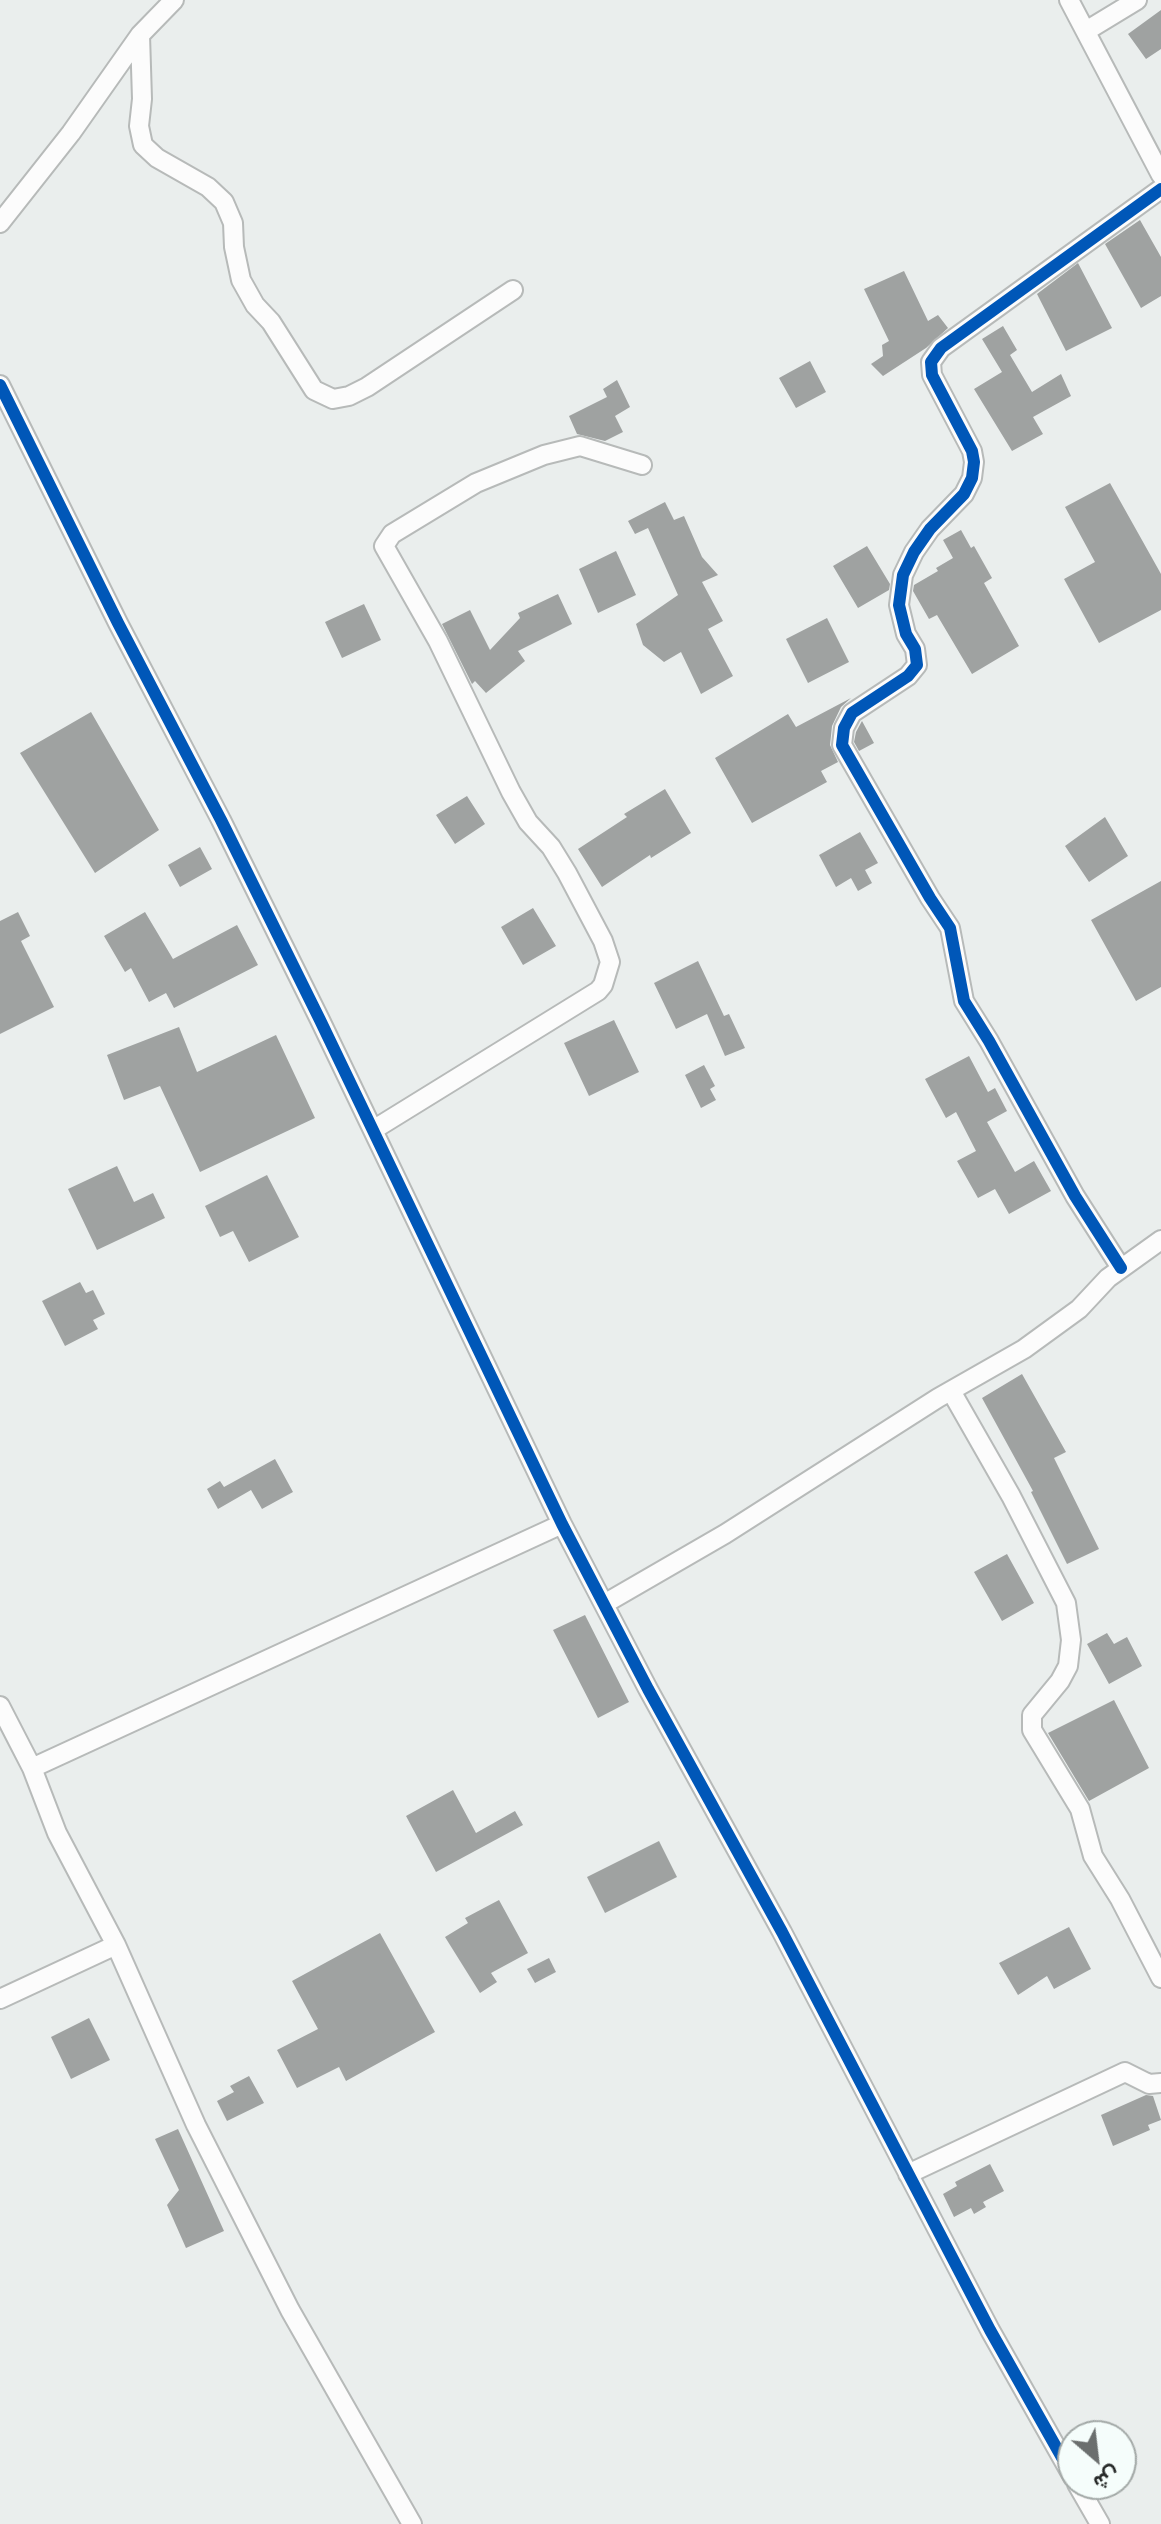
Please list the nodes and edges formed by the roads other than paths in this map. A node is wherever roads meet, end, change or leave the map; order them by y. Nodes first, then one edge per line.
1 (174, 0) edge
2 (1069, 0) edge
3 (1137, 0) edge
4 (1086, 31) junction
5 (140, 35) junction
6 (1161, 175) edge
7 (1161, 189) edge
8 (0, 223) edge
9 (513, 290) dead end
10 (0, 385) edge
11 (642, 465) dead end
12 (373, 1130) junction
13 (1161, 1240) edge
14 (1121, 1268) junction
15 (951, 1391) junction
16 (562, 1524) junction
17 (604, 1604) junction
18 (0, 1706) edge
19 (32, 1768) junction
20 (116, 1945) junction
21 (1161, 1978) edge
22 (0, 1999) edge
23 (1161, 2083) edge
24 (908, 2174) junction
25 (1057, 2449) edge
26 (1086, 2500) edge
27 (412, 2524) edge
28 (1100, 2524) edge

1 - 5 street
2 - 4 street
3 - 4 street
4 - 6 street
5 - 8 street
5 - 9 street
7 - 14 street
10 - 12 street
11 - 12 street
12 - 16 street
13 - 14 street
14 - 15 street
15 - 17 street
15 - 21 street
16 - 17 street
16 - 19 street
17 - 24 street
18 - 19 street
19 - 20 street
20 - 22 street
20 - 27 street
23 - 24 street
24 - 25 street
26 - 28 street

